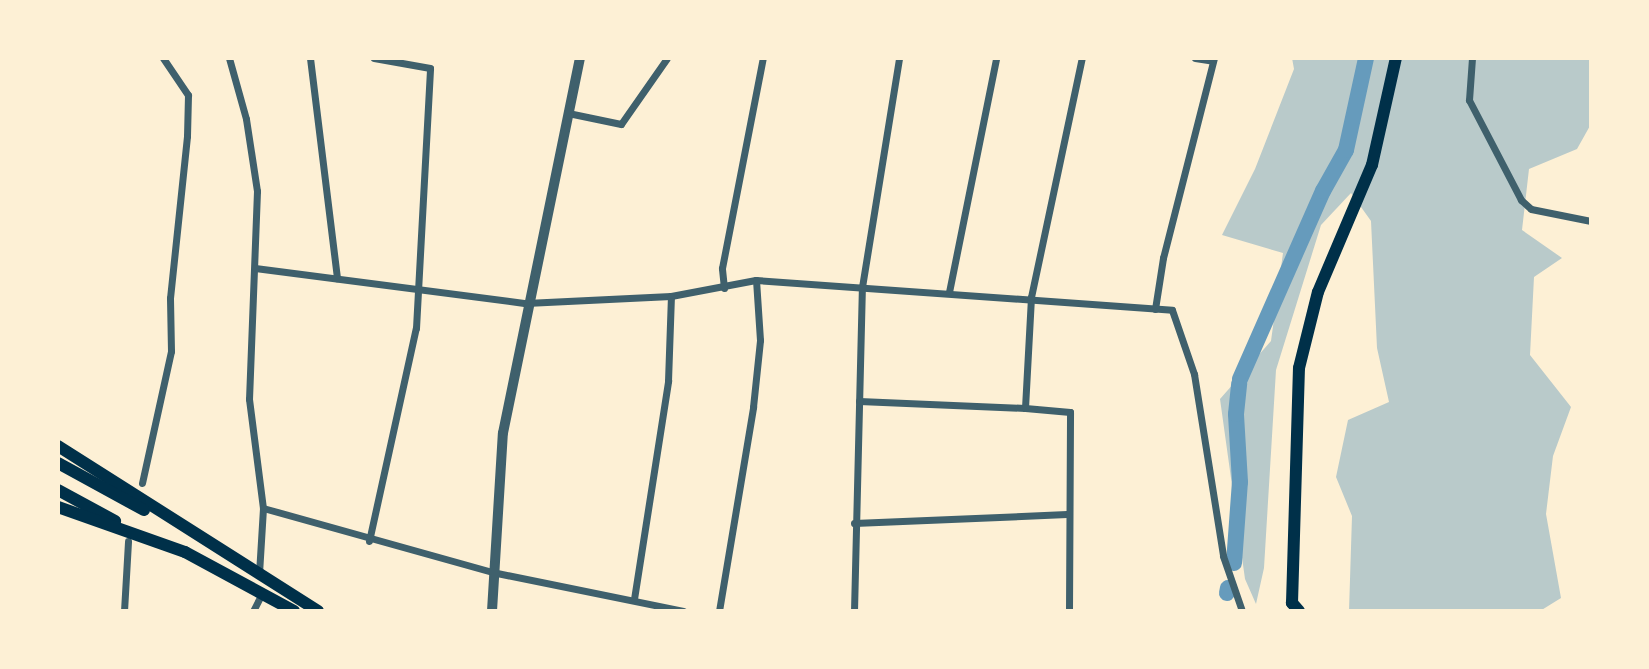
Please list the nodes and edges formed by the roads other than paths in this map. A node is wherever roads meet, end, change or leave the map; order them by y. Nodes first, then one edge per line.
1 (163, 58) edge
2 (229, 58) edge
3 (310, 58) edge
4 (374, 58) edge
5 (580, 58) edge
6 (667, 58) edge
7 (763, 58) edge
8 (898, 58) edge
9 (996, 58) edge
10 (1082, 58) edge
11 (1195, 58) edge
12 (1396, 58) edge
13 (1472, 58) edge
14 (1213, 59) edge
15 (568, 113) junction
16 (1591, 221) edge
17 (255, 268) junction
18 (337, 278) junction
19 (756, 280) junction
20 (862, 287) junction
21 (724, 288) junction
22 (419, 291) junction
23 (949, 292) junction
24 (671, 296) junction
25 (1031, 298) junction
26 (526, 303) junction
27 (1155, 309) junction
28 (859, 401) junction
29 (1025, 408) junction
30 (58, 446) edge
31 (58, 463) edge
32 (142, 483) dead end
33 (58, 490) edge
34 (58, 507) edge
35 (263, 508) junction
36 (1067, 514) junction
37 (854, 523) junction
38 (185, 532) dead end
39 (128, 541) dead end
40 (369, 541) junction
41 (174, 552) dead end
42 (256, 571) junction
43 (492, 572) junction
44 (258, 589) junction
45 (634, 599) junction
46 (1296, 607) edge
47 (124, 611) edge
48 (253, 611) edge
49 (294, 611) edge
50 (318, 611) edge
51 (492, 611) edge
52 (683, 611) edge
53 (719, 611) edge
54 (854, 611) edge
55 (1069, 611) edge
56 (1242, 611) edge

1 - 32 street
2 - 17 street
3 - 18 street
4 - 22 street
5 - 15 street
6 - 15 street
7 - 21 street
8 - 20 street
9 - 23 street
10 - 25 street
11 - 14 street
12 - 46 main road
13 - 16 street
14 - 27 street
15 - 26 street
17 - 18 street
17 - 35 street
18 - 22 street
19 - 20 street
19 - 21 street
19 - 53 street
20 - 23 street
20 - 28 street
21 - 24 street
22 - 26 street
22 - 40 street
23 - 25 street
24 - 26 street
24 - 45 street
25 - 27 street
25 - 29 street
26 - 43 street
27 - 56 street
28 - 29 street
28 - 37 street
29 - 36 street
30 - 42 main road
31 - 38 main road
33 - 41 main road
34 - 44 main road
35 - 40 street
35 - 42 street
36 - 37 street
36 - 55 street
37 - 54 street
39 - 47 street
40 - 43 street
42 - 50 main road
43 - 45 street
43 - 51 street
44 - 48 street
44 - 49 main road
45 - 52 street

